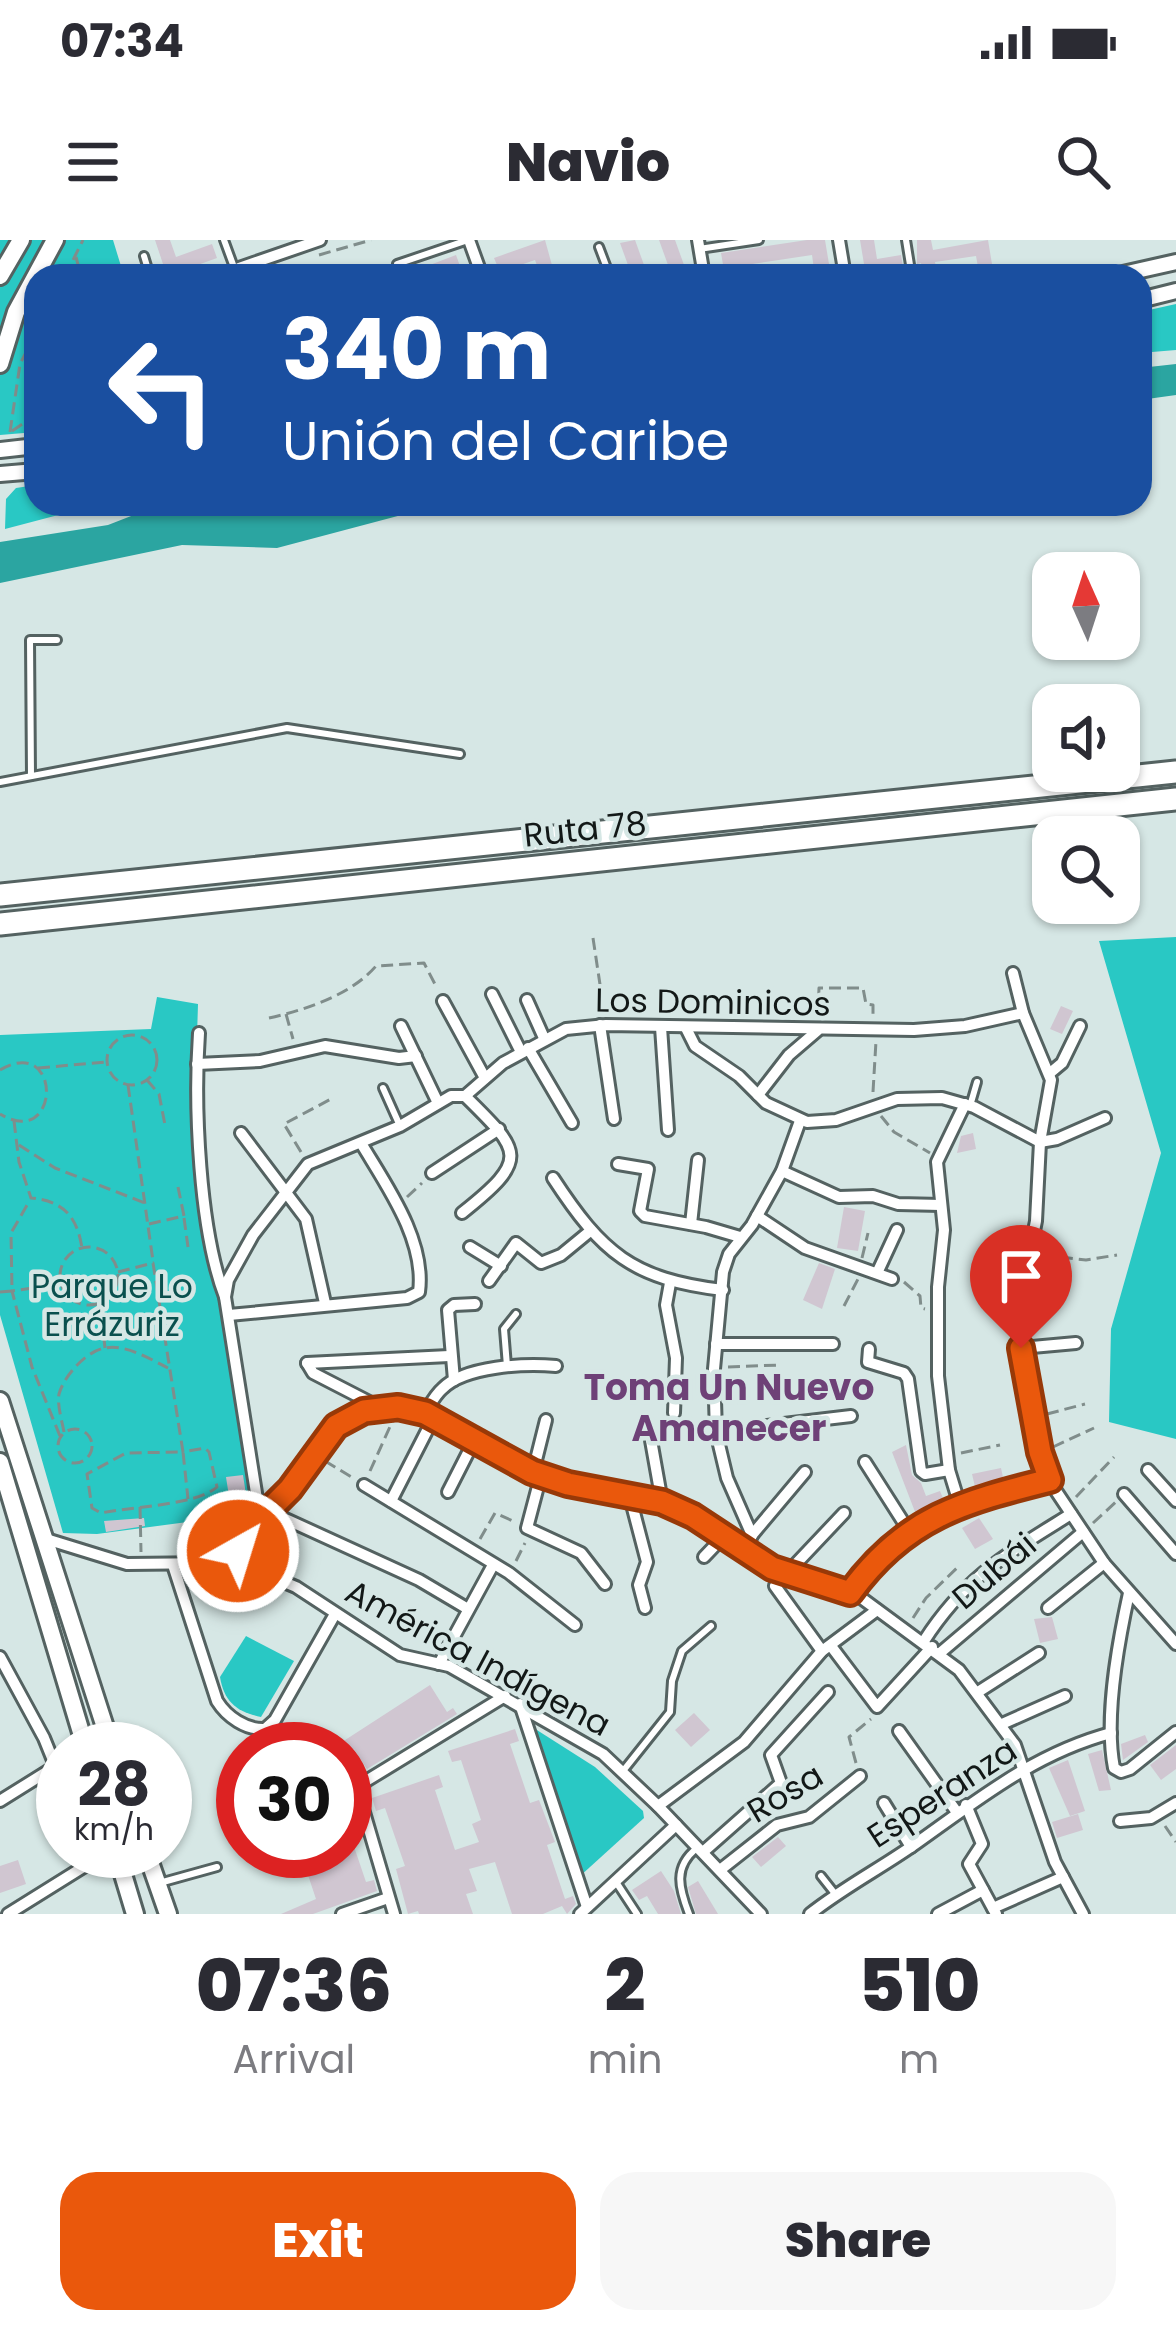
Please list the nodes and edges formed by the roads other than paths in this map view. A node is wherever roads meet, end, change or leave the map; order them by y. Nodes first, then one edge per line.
1 (21, 240) edge
2 (469, 240) edge
3 (759, 240) edge
4 (316, 241) edge
5 (698, 245) edge
6 (599, 247) dead end
7 (144, 256) dead end
8 (146, 264) edge
9 (256, 264) edge
10 (397, 264) dead end
11 (605, 264) edge
12 (0, 276) edge
13 (24, 297) edge
14 (0, 364) edge
15 (57, 640) dead end
16 (460, 754) dead end
17 (1176, 772) edge
18 (31, 776) junction
19 (0, 782) edge
20 (1176, 799) edge
21 (0, 895) edge
22 (0, 924) edge
23 (1013, 973) dead end
24 (492, 994) dead end
25 (443, 1000) road end
26 (527, 1000) dead end
27 (1023, 1013) junction
28 (603, 1025) junction
29 (401, 1026) dead end
30 (1080, 1026) dead end
31 (662, 1027) junction
32 (686, 1028) junction
33 (817, 1031) junction
34 (199, 1033) dead end
35 (544, 1038) junction
36 (525, 1050) junction
37 (416, 1056) junction
38 (197, 1064) junction
39 (1050, 1073) junction
40 (485, 1078) junction
41 (977, 1082) dead end
42 (382, 1088) dead end
43 (758, 1095) junction
44 (465, 1096) junction
45 (438, 1103) junction
46 (967, 1105) junction
47 (1105, 1118) dead end
48 (614, 1119) dead end
49 (800, 1120) junction
50 (572, 1123) dead end
51 (400, 1126) junction
52 (499, 1129) junction
53 (668, 1130) dead end
54 (241, 1133) dead end
55 (1040, 1142) junction
56 (361, 1143) junction
57 (698, 1160) dead end
58 (618, 1164) dead end
59 (782, 1171) junction
60 (432, 1173) road end
61 (553, 1178) dead end
62 (286, 1188) junction
63 (941, 1205) junction
64 (462, 1213) dead end
65 (757, 1216) junction
66 (691, 1224) junction
67 (897, 1230) dead end
68 (589, 1232) junction
69 (740, 1238) junction
70 (470, 1247) dead end
71 (501, 1266) junction
72 (878, 1271) junction
73 (892, 1279) road end
74 (489, 1281) dead end
75 (670, 1283) junction
76 (723, 1290) junction
77 (225, 1297) junction
78 (325, 1304) junction
79 (475, 1304) dead end
80 (229, 1315) junction
81 (516, 1315) dead end
82 (1076, 1342) dead end
83 (716, 1344) junction
84 (832, 1344) dead end
85 (1021, 1348) junction
86 (869, 1349) dead end
87 (449, 1356) junction
88 (507, 1366) junction
89 (556, 1366) dead end
90 (454, 1380) junction
91 (0, 1401) edge
92 (380, 1408) junction
93 (674, 1413) dead end
94 (429, 1415) junction
95 (850, 1415) dead end
96 (546, 1420) dead end
97 (650, 1429) dead end
98 (716, 1432) junction
99 (474, 1441) junction
100 (0, 1462) edge
101 (865, 1462) dead end
102 (948, 1463) junction
103 (1148, 1470) dead end
104 (806, 1472) dead end
105 (537, 1474) junction
106 (1050, 1480) junction
107 (364, 1485) road end
108 (448, 1492) dead end
109 (1124, 1494) dead end
110 (630, 1497) junction
111 (392, 1501) junction
112 (1176, 1501) edge
113 (662, 1502) junction
114 (960, 1506) junction
115 (1068, 1510) junction
116 (844, 1513) dead end
117 (264, 1514) junction
118 (909, 1531) junction
119 (1083, 1532) junction
120 (752, 1534) junction
121 (725, 1535) junction
122 (46, 1539) junction
123 (747, 1549) junction
124 (1176, 1554) edge
125 (704, 1557) dead end
126 (1105, 1563) junction
127 (232, 1564) junction
128 (173, 1565) junction
129 (493, 1565) junction
130 (789, 1571) junction
131 (605, 1584) dead end
132 (850, 1593) junction
133 (1129, 1593) junction
134 (645, 1608) dead end
135 (1048, 1608) dead end
136 (468, 1609) junction
137 (877, 1610) junction
138 (335, 1613) junction
139 (575, 1624) dead end
140 (711, 1626) dead end
141 (1176, 1644) edge
142 (932, 1647) junction
143 (826, 1649) junction
144 (1039, 1653) dead end
145 (0, 1657) edge
146 (439, 1664) junction
147 (4, 1678) edge
148 (829, 1692) dead end
149 (978, 1692) junction
150 (505, 1696) junction
151 (1065, 1696) dead end
152 (520, 1704) junction
153 (78, 1722) edge
154 (104, 1722) edge
155 (1003, 1724) junction
156 (899, 1731) dead end
157 (36, 1732) edge
158 (1176, 1732) edge
159 (1111, 1733) junction
160 (1024, 1769) junction
161 (622, 1771) junction
162 (860, 1776) road end
163 (36, 1778) edge
164 (0, 1801) edge
165 (884, 1803) dead end
166 (1176, 1803) edge
167 (658, 1806) junction
168 (961, 1808) junction
169 (1120, 1821) dead end
170 (676, 1825) junction
171 (911, 1847) junction
172 (701, 1850) junction
173 (216, 1867) edge
174 (720, 1870) junction
175 (821, 1876) dead end
176 (1063, 1876) junction
177 (58, 1878) edge
178 (122, 1878) edge
179 (156, 1878) edge
180 (616, 1881) junction
181 (158, 1884) junction
182 (982, 1890) junction
183 (836, 1895) junction
184 (388, 1898) junction
185 (583, 1911) edge
186 (994, 1911) edge
187 (8, 1914) edge
188 (135, 1914) edge
189 (168, 1914) edge
190 (342, 1914) edge
191 (394, 1914) edge
192 (637, 1914) edge
193 (688, 1914) edge
194 (761, 1914) edge
195 (810, 1914) edge
196 (938, 1914) edge
197 (1083, 1914) edge

1 - 12 main road
2 - 10 lane
3 - 5 lane
4 - 9 street
6 - 11 lane
7 - 8 lane
13 - 14 main road
15 - 18 lane
16 - 18 lane
17 - 21 highway, Ruta 78
18 - 19 lane
20 - 22 highway, Ruta 78
23 - 27 street
24 - 36 street
25 - 40 street
26 - 35 street
27 - 33 street, Los Dominicos
27 - 39 street
28 - 31 street, Los Dominicos
28 - 35 street, Los Dominicos
28 - 48 street
29 - 37 street
30 - 39 street
31 - 32 street, Los Dominicos
31 - 53 street
32 - 33 street, Los Dominicos
32 - 43 street
33 - 43 street
34 - 38 street
35 - 36 street, Los Dominicos
36 - 40 street, Los Dominicos
36 - 50 street
37 - 38 street
37 - 45 street
38 - 77 street
39 - 55 street
40 - 44 street, Los Dominicos
41 - 46 lane
42 - 51 lane
43 - 49 street
44 - 45 street, Los Dominicos
44 - 52 street
45 - 51 street, Los Dominicos
46 - 49 street
46 - 55 street
46 - 63 street
47 - 55 street
49 - 59 street
51 - 56 street, Los Dominicos
52 - 60 street
52 - 64 street
54 - 62 street
55 - 85 street
56 - 62 street, Los Dominicos
56 - 78 street
57 - 66 street
58 - 66 street
59 - 63 street
59 - 65 street
61 - 68 street
62 - 77 street, Los Dominicos
62 - 78 street
63 - 102 street
65 - 69 street
65 - 72 street
66 - 69 street
67 - 72 street
68 - 71 street
68 - 75 street
69 - 76 street
70 - 71 street
71 - 74 street
72 - 73 street
75 - 76 street
75 - 93 street
76 - 83 street
77 - 80 street
78 - 80 street
79 - 87 street
80 - 117 street
81 - 88 lane
82 - 85 street
83 - 84 street
83 - 98 street
85 - 106 street
86 - 102 street
87 - 90 street
87 - 92 street
88 - 89 street
88 - 90 street
90 - 94 street
91 - 122 main road
92 - 94 street
92 - 117 street
94 - 99 street
94 - 111 street
95 - 98 street
96 - 105 street
97 - 113 street
98 - 120 street
99 - 105 street
99 - 108 street
100 - 153 main road
101 - 118 street
102 - 114 street
103 - 112 street
104 - 120 street
105 - 110 street
105 - 131 street
106 - 114 street
106 - 115 street
107 - 111 street
109 - 124 street
110 - 113 street
110 - 134 street
111 - 129 street
113 - 121 street
114 - 118 street
115 - 119 street
115 - 142 street
116 - 130 street
117 - 127 street
117 - 136 street
118 - 132 street
119 - 126 street
119 - 142 street, Dubái
120 - 123 street
121 - 123 street
121 - 125 street
122 - 128 street, América Indígena
122 - 154 main road
123 - 130 street
126 - 133 street
126 - 135 street
127 - 128 street, América Indígena
127 - 138 street, América Indígena
128 - 138 street
129 - 136 street
129 - 139 street
130 - 132 street
130 - 143 street
132 - 137 street
133 - 141 street
133 - 159 street
136 - 146 street
137 - 142 street
137 - 143 street
138 - 146 street, América Indígena
140 - 161 lane
142 - 143 street
142 - 149 street
143 - 167 street
144 - 149 street
145 - 147 street
146 - 150 street, América Indígena
147 - 157 street
148 - 172 street
149 - 155 street
150 - 152 street, América Indígena
150 - 184 street
151 - 155 street
152 - 161 street, América Indígena
152 - 185 street
155 - 160 street
156 - 168 street
158 - 159 street
159 - 160 street, Esperanza
160 - 168 street, Esperanza
160 - 176 street
161 - 167 street, América Indígena
162 - 174 street, Rosa
163 - 164 street
165 - 171 street
166 - 169 street
167 - 170 street, América Indígena
168 - 171 street, Esperanza
168 - 182 street
170 - 172 street, América Indígena
170 - 180 street
171 - 183 street, Esperanza
172 - 174 street, América Indígena
172 - 193 lane
173 - 181 lane
174 - 194 street, América Indígena
175 - 183 lane
176 - 186 street
176 - 197 street
177 - 187 street
178 - 188 main road
179 - 181 main road
180 - 185 street
180 - 192 lane
181 - 189 main road
182 - 186 street
182 - 196 street
183 - 195 street, Esperanza
184 - 190 street
184 - 191 street

